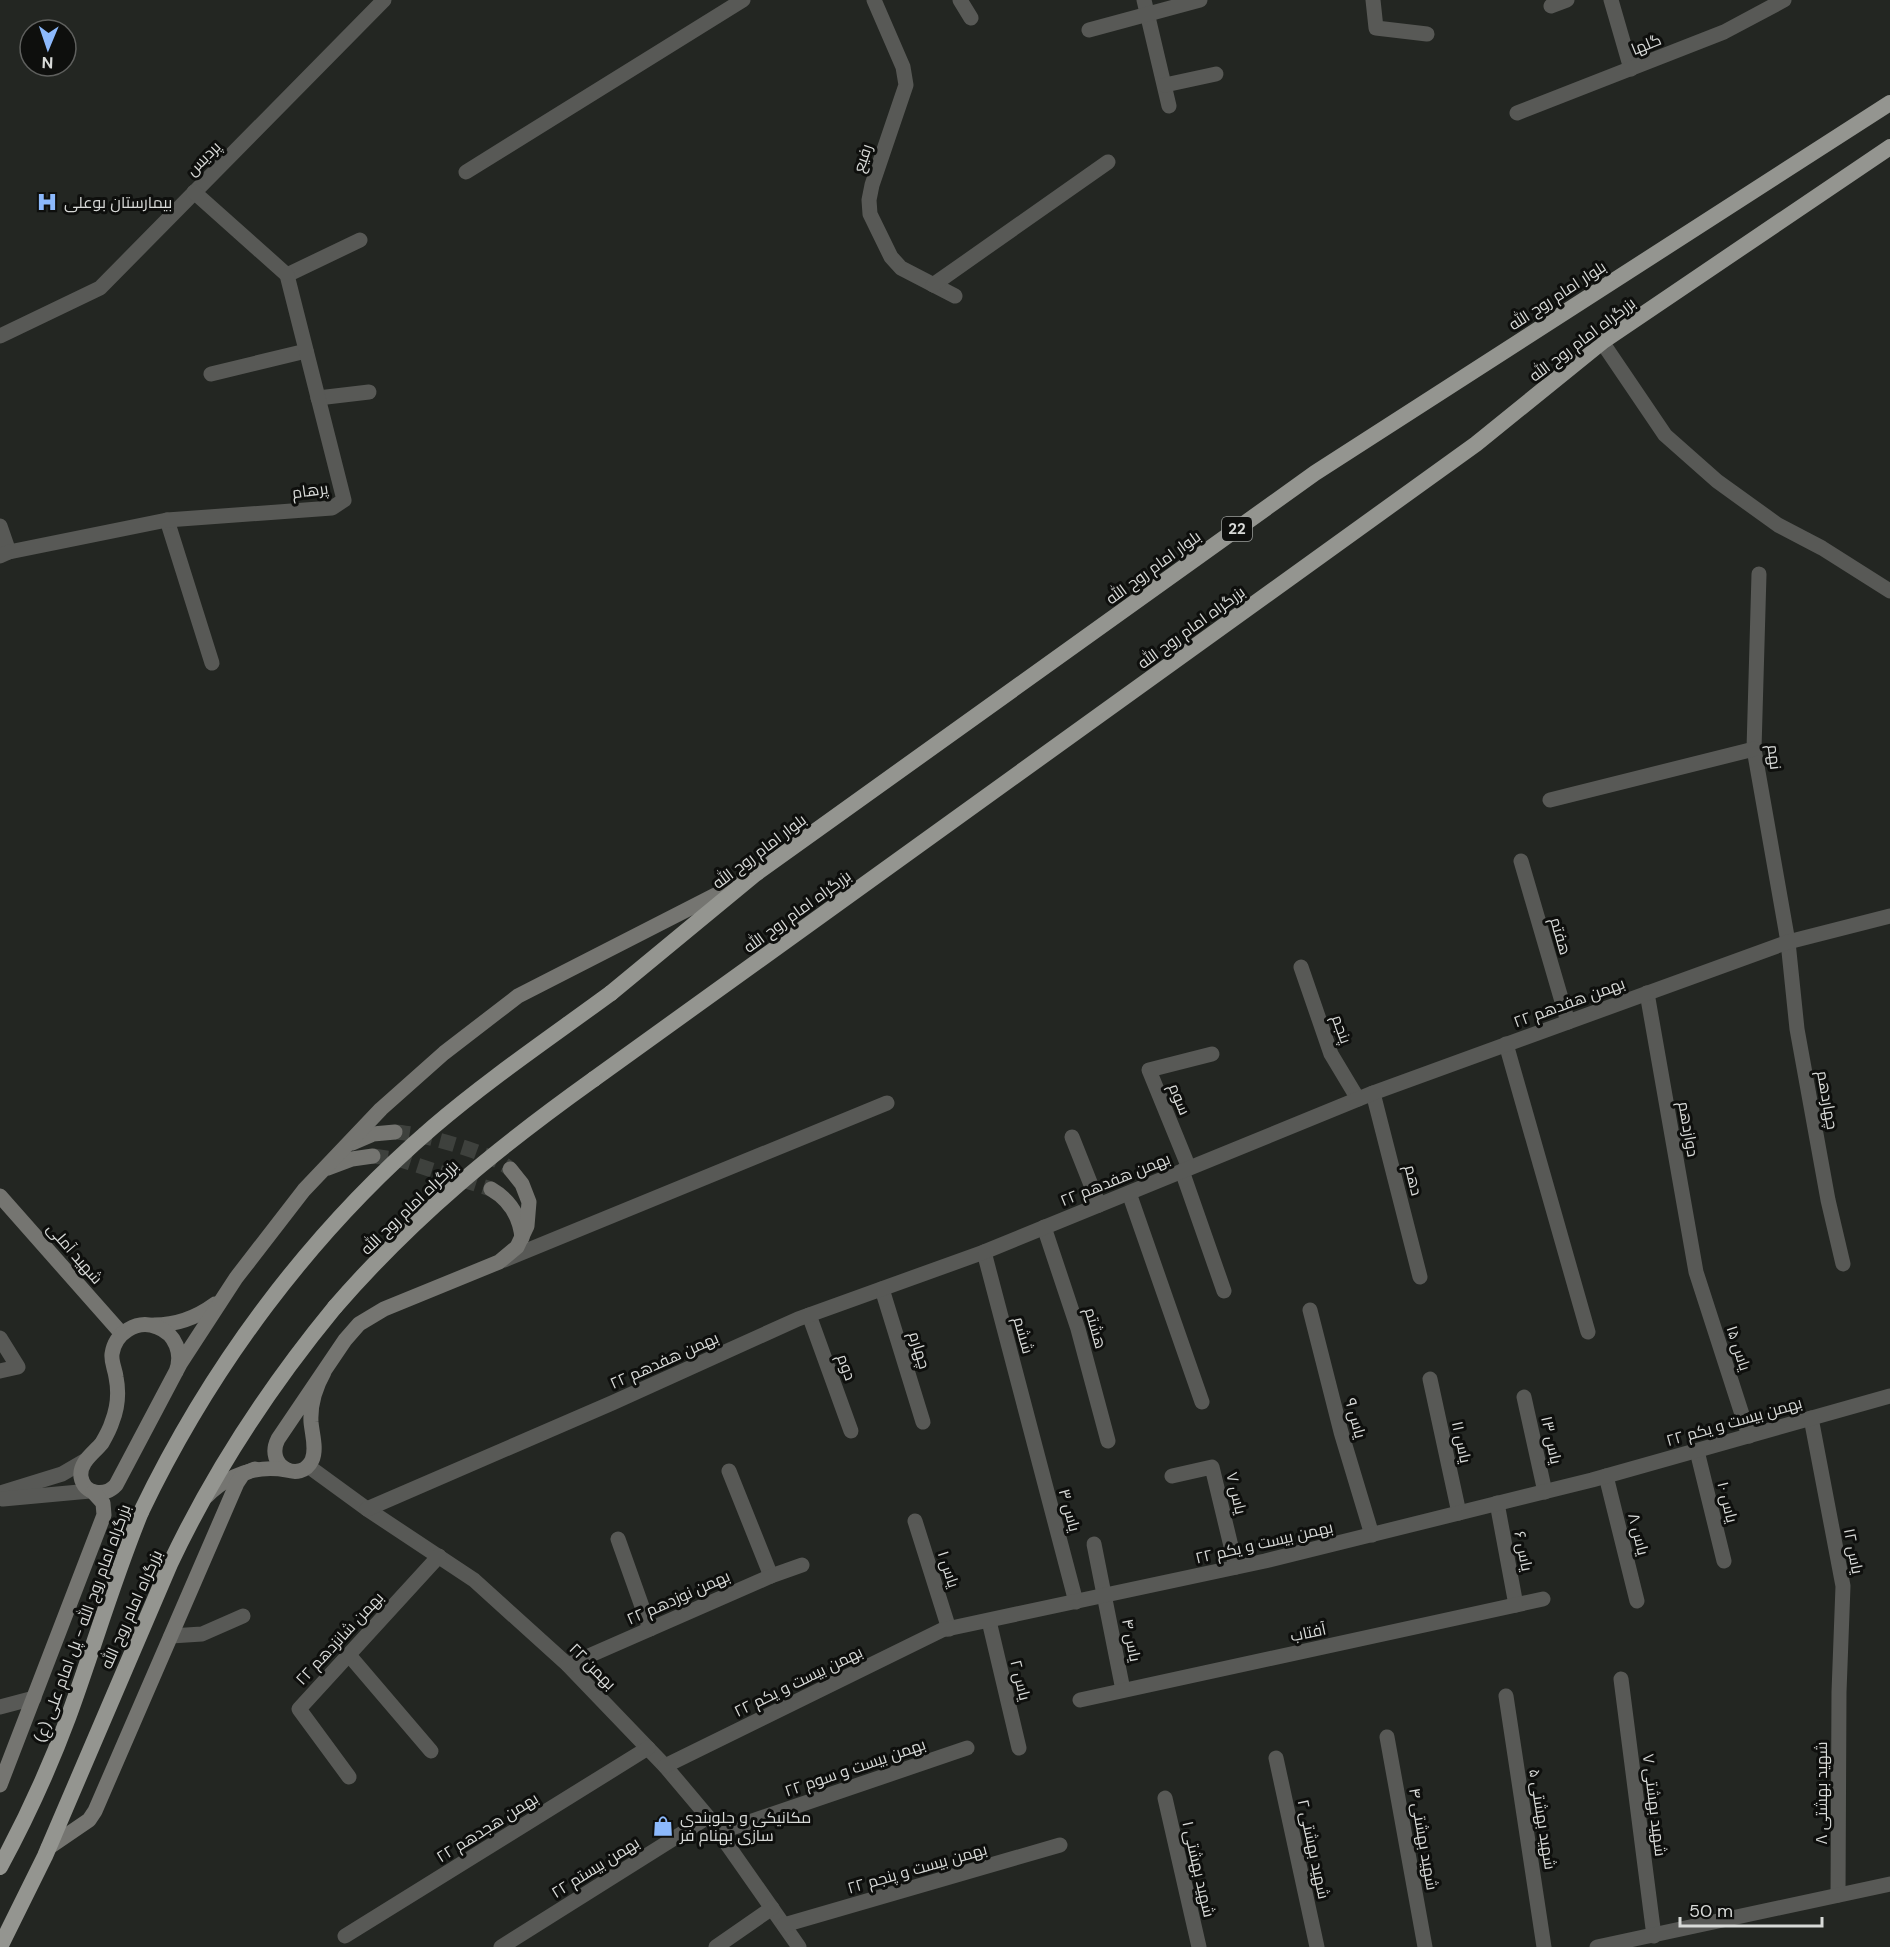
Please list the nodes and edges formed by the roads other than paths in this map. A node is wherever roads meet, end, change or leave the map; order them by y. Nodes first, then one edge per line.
1 (384, 0) edge
2 (743, 0) edge
3 (874, 0) edge
4 (960, 0) edge
5 (1200, 0) edge
6 (1373, 0) edge
7 (1567, 0) edge
8 (1611, 0) edge
9 (1779, 1) edge
10 (1551, 6) dead end
11 (1146, 7) edge
12 (971, 18) dead end
13 (1089, 30) dead end
14 (1427, 34) dead end
15 (1630, 69) junction
16 (1216, 75) dead end
17 (1165, 85) junction
18 (1890, 103) edge
19 (1169, 106) dead end
20 (1517, 113) dead end
21 (1890, 147) edge
22 (1108, 162) dead end
23 (466, 172) dead end
24 (194, 192) junction
25 (360, 240) dead end
26 (287, 275) junction
27 (933, 285) junction
28 (955, 296) dead end
29 (0, 336) edge
30 (1602, 342) junction
31 (306, 351) junction
32 (211, 374) dead end
33 (369, 392) dead end
34 (318, 398) junction
35 (167, 520) junction
36 (0, 526) edge
37 (4, 554) edge
38 (1759, 574) dead end
39 (1890, 591) edge
40 (212, 663) dead end
41 (1754, 749) junction
42 (1550, 800) dead end
43 (1521, 861) dead end
44 (754, 876) junction
45 (1890, 916) edge
46 (1788, 942) junction
47 (1301, 967) dead end
48 (611, 993) joint
49 (1647, 993) junction
50 (1568, 1022) junction
51 (1506, 1044) junction
52 (1212, 1054) dead end
53 (1373, 1093) junction
54 (1358, 1099) junction
55 (887, 1102) dead end
56 (395, 1132) tunnel mouth
57 (1072, 1137) dead end
58 (340, 1150) junction
59 (373, 1156) tunnel mouth
60 (510, 1169) tunnel mouth
61 (1186, 1169) junction
62 (316, 1177) junction
63 (491, 1189) tunnel mouth
64 (1129, 1193) junction
65 (0, 1196) edge
66 (1099, 1205) junction
67 (1044, 1227) junction
68 (522, 1239) junction
69 (984, 1252) junction
70 (496, 1263) junction
71 (1843, 1263) dead end
72 (1696, 1272) joint
73 (1420, 1277) dead end
74 (882, 1289) junction
75 (1224, 1291) dead end
76 (225, 1293) junction
77 (1310, 1310) dead end
78 (809, 1315) junction
79 (147, 1325) junction
80 (1588, 1332) dead end
81 (122, 1334) junction
82 (0, 1338) edge
83 (0, 1371) edge
84 (176, 1372) junction
85 (324, 1372) junction
86 (1430, 1378) dead end
87 (1890, 1396) edge
88 (1524, 1397) dead end
89 (1202, 1402) dead end
90 (1811, 1418) junction
91 (923, 1422) dead end
92 (1030, 1427) joint
93 (850, 1431) dead end
94 (1749, 1436) junction
95 (1108, 1441) dead end
96 (1697, 1450) junction
97 (86, 1460) junction
98 (308, 1466) junction
99 (255, 1469) junction
100 (287, 1470) junction
101 (729, 1471) dead end
102 (1172, 1476) dead end
103 (1606, 1476) junction
104 (92, 1491) junction
105 (1545, 1492) junction
106 (0, 1493) edge
107 (0, 1499) edge
108 (1497, 1503) junction
109 (200, 1505) junction
110 (368, 1509) junction
111 (1459, 1513) junction
112 (915, 1521) dead end
113 (1372, 1535) junction
114 (618, 1539) dead end
115 (1094, 1544) dead end
116 (439, 1556) junction
117 (1724, 1561) dead end
118 (802, 1564) dead end
119 (1236, 1567) junction
120 (771, 1576) junction
121 (1105, 1596) junction
122 (1543, 1599) dead end
123 (1637, 1601) dead end
124 (1076, 1602) junction
125 (1516, 1605) junction
126 (243, 1616) dead end
127 (988, 1620) junction
128 (650, 1629) junction
129 (949, 1629) junction
130 (171, 1636) junction
131 (349, 1655) junction
132 (568, 1665) junction
133 (1621, 1679) dead end
134 (1123, 1690) junction
135 (1839, 1692) joint
136 (1506, 1696) dead end
137 (34, 1698) junction
138 (1080, 1700) dead end
139 (0, 1707) edge
140 (1387, 1737) dead end
141 (648, 1748) junction
142 (967, 1748) dead end
143 (1019, 1748) dead end
144 (431, 1751) dead end
145 (1276, 1758) dead end
146 (664, 1766) junction
147 (349, 1777) dead end
148 (0, 1785) edge
149 (1165, 1798) dead end
150 (708, 1817) junction
151 (720, 1832) junction
152 (1060, 1845) dead end
153 (48, 1848) junction
154 (0, 1868) edge
155 (1890, 1884) edge
156 (1838, 1895) junction
157 (772, 1908) junction
158 (784, 1925) junction
159 (345, 1936) dead end
160 (1654, 1936) junction
161 (1628, 1944) edge
162 (0, 1947) edge
163 (501, 1947) edge
164 (716, 1947) edge
165 (799, 1947) edge
166 (1199, 1947) edge
167 (1317, 1947) edge
168 (1425, 1947) edge
169 (1544, 1947) edge
170 (1597, 1947) edge

1 - 24 street, پردیس
2 - 23 street
3 - 27 street, رفیع
4 - 12 street
5 - 11 street
6 - 14 street
7 - 10 street
8 - 15 street
9 - 15 street, گلها
11 - 13 street
11 - 17 street
15 - 20 street, گلها
16 - 17 street
17 - 19 street
18 - 44 highway, بلوار امام روح الله / 22
21 - 30 highway, بزرگراه امام روح الله
22 - 27 street
24 - 26 street
24 - 29 street, پردیس
25 - 26 street
26 - 31 street, پرهام
27 - 28 street, رفیع
30 - 39 street
30 - 109 highway, بزرگراه امام روح الله, bridge
31 - 32 street
31 - 34 street, پرهام
33 - 34 street
34 - 35 street, پرهام
35 - 37 street, پرهام
35 - 40 street
36 - 37 street
38 - 41 street, نهم
41 - 42 street
41 - 46 street, نهم
43 - 50 street, هفتم
44 - 48 highway, بلوار امام روح الله / 22
44 - 58 main road
45 - 46 street, ۲۲ بهمن هفدهم
46 - 49 street, ۲۲ بهمن هفدهم
46 - 71 street, چهاردهم
47 - 54 street, پنجم
48 - 154 highway, بزرگراه امام روح الله - پل امام علی (ع), bridge
49 - 50 street, ۲۲ بهمن هفدهم
49 - 72 street, دوازدهم
50 - 51 street, ۲۲ بهمن هفدهم
51 - 53 street, ۲۲ بهمن هفدهم
51 - 80 street
52 - 61 street, سوم
53 - 54 street, ۲۲ بهمن هفدهم
53 - 73 street, دهم
54 - 61 street, ۲۲ بهمن هفدهم
55 - 70 street
56 - 58 main road
57 - 66 street
58 - 62 main road
59 - 62 main road
60 - 68 main road
61 - 64 street, ۲۲ بهمن هفدهم
61 - 75 street
62 - 76 main road
63 - 68 main road
64 - 66 street, ۲۲ بهمن هفدهم
64 - 89 street
65 - 81 main road, شهید آملی
66 - 67 street, ۲۲ بهمن هفدهم
67 - 69 street, ۲۲ بهمن هفدهم
67 - 95 street, هشتم
68 - 70 main road
69 - 74 street, ۲۲ بهمن هفدهم
69 - 92 street, ششم
70 - 85 main road
72 - 94 street, یاس ۱۵
74 - 78 street, ۲۲ بهمن هفدهم
74 - 91 street, چهارم
76 - 79 main road
76 - 84 main road
77 - 113 street, یاس ۹
78 - 93 street, دوم
78 - 110 street, ۲۲ بهمن هفدهم
79 - 81 main road
79 - 84 main road
81 - 97 main road
82 - 83 street
84 - 104 main road
85 - 98 main road
85 - 100 main road
86 - 111 street, یاس ۱۱
87 - 90 street, ۲۲ بهمن بیست و یکم
88 - 105 street, یاس ۱۳
90 - 94 street, ۲۲ بهمن بیست و یکم
90 - 135 street, یاس ۱۲
92 - 124 street, یاس ۳
94 - 96 street, ۲۲ بهمن بیست و یکم
96 - 103 street, ۲۲ بهمن بیست و یکم
96 - 117 street, یاس ۱۰
97 - 104 main road
97 - 106 street
98 - 100 main road
98 - 110 street, ۲۲ بهمن
99 - 100 main road
99 - 109 main road
99 - 130 main road
101 - 120 street
102 - 119 street, یاس ۷
103 - 105 street, ۲۲ بهمن بیست و یکم
103 - 123 street, یاس ۸
104 - 107 street
104 - 137 main road
105 - 108 street, ۲۲ بهمن بیست و یکم
108 - 111 street, ۲۲ بهمن بیست و یکم
108 - 125 street, یاس ۶
109 - 153 highway, بزرگراه امام روح الله
110 - 116 street, ۲۲ بهمن
111 - 113 street, ۲۲ بهمن بیست و یکم
112 - 129 street, یاس ۱
113 - 119 street, ۲۲ بهمن بیست و یکم
114 - 128 street
115 - 121 street, یاس ۴
116 - 131 street, ۲۲ بهمن شانزدهم
116 - 132 street, ۲۲ بهمن
118 - 120 street, ۲۲ بهمن نوزدهم
119 - 121 street, ۲۲ بهمن بیست و یکم
120 - 128 street, ۲۲ بهمن نوزدهم
121 - 124 street, ۲۲ بهمن بیست و یکم
121 - 134 street, یاس ۴
122 - 125 street, آفتاب
124 - 127 street, ۲۲ بهمن بیست و یکم
125 - 134 street, آفتاب
126 - 130 street
127 - 129 street, ۲۲ بهمن بیست و یکم
127 - 143 street, یاس ۲
128 - 132 street, ۲۲ بهمن نوزدهم
129 - 146 street, ۲۲ بهمن بیست و یکم
130 - 153 main road
131 - 144 street
131 - 147 street, ۲۲ بهمن شانزدهم
132 - 141 street, ۲۲ بهمن
133 - 160 street, شهید بهشتی ۷
134 - 138 street, آفتاب
135 - 156 street, شهید بهشتی ۸
136 - 169 street, شهید بهشتی ۵
137 - 139 street
137 - 148 main road
140 - 168 street, شهید بهشتی ۴
141 - 146 street, ۲۲ بهمن
141 - 159 street, ۲۲ بهمن هجدهم
142 - 151 street, ۲۲ بهمن بیست و سوم
145 - 167 street, شهید بهشتی ۲
146 - 150 street, ۲۲ بهمن
149 - 166 street, شهید بهشتی ۱
150 - 151 street, ۲۲ بهمن
150 - 163 street, ۲۲ بهمن بیستم
151 - 157 street, ۲۲ بهمن
152 - 158 street, ۲۲ بهمن بیست و پنجم
153 - 162 highway, بزرگراه امام روح الله
155 - 156 street
156 - 160 street
157 - 158 street, ۲۲ بهمن
157 - 164 street
158 - 165 street, ۲۲ بهمن
160 - 161 street
161 - 170 street

